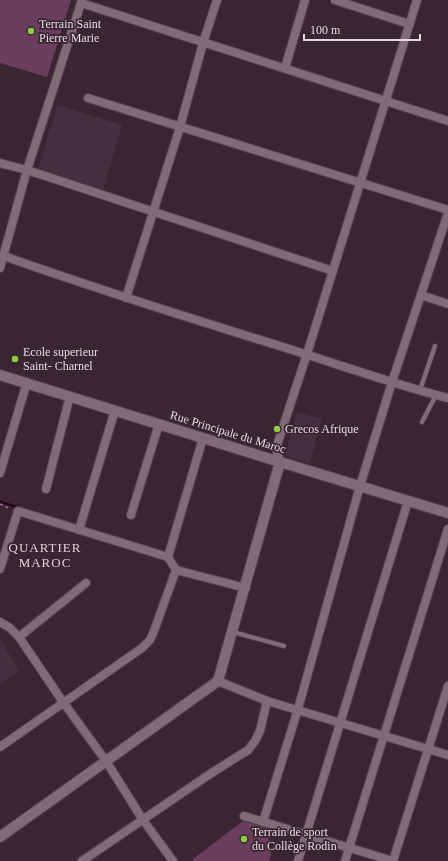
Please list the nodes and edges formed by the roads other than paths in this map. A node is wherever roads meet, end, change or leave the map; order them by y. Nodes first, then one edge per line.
1 (217, 0) edge
2 (305, 0) edge
3 (334, 0) edge
4 (417, 0) edge
5 (81, 2) edge
6 (409, 24) junction
7 (203, 43) junction
8 (285, 68) junction
9 (88, 98) dead end
10 (385, 100) junction
11 (448, 121) edge
12 (180, 127) junction
13 (0, 163) edge
14 (27, 170) junction
15 (360, 183) junction
16 (448, 210) edge
17 (153, 212) junction
18 (448, 213) edge
19 (4, 256) junction
20 (0, 268) edge
21 (333, 270) junction
22 (421, 296) junction
23 (126, 298) junction
24 (448, 304) edge
25 (435, 346) dead end
26 (307, 354) junction
27 (0, 375) edge
28 (27, 382) junction
29 (392, 382) junction
30 (420, 390) junction
31 (436, 395) junction
32 (70, 396) junction
33 (448, 398) edge
34 (115, 410) junction
35 (422, 422) dead end
36 (159, 424) junction
37 (203, 438) junction
38 (280, 462) junction
39 (0, 473) edge
40 (360, 486) junction
41 (46, 489) dead end
42 (408, 501) junction
43 (448, 513) edge
44 (131, 515) dead end
45 (448, 529) edge
46 (79, 530) junction
47 (168, 556) junction
48 (0, 569) edge
49 (176, 570) junction
50 (86, 583) dead end
51 (246, 588) junction
52 (0, 622) edge
53 (232, 632) junction
54 (19, 637) junction
55 (284, 646) dead end
56 (218, 681) junction
57 (448, 686) edge
58 (267, 701) junction
59 (63, 702) junction
60 (298, 709) junction
61 (340, 723) junction
62 (384, 736) junction
63 (0, 747) edge
64 (428, 749) junction
65 (448, 755) edge
66 (106, 761) junction
67 (244, 816) dead end
68 (143, 820) junction
69 (263, 822) junction
70 (306, 834) junction
71 (0, 837) edge
72 (349, 848) junction
73 (82, 861) edge
74 (173, 861) edge
75 (298, 861) edge
76 (345, 861) edge
77 (393, 861) edge

1 - 7 street
2 - 8 street
3 - 6 street
4 - 6 street
5 - 7 street
5 - 14 street
6 - 10 street
7 - 8 street
7 - 12 street
8 - 10 street
9 - 12 street
10 - 11 street
10 - 15 street
12 - 15 street
12 - 17 street
13 - 14 street
14 - 17 street
14 - 19 street
15 - 16 street
15 - 21 street
17 - 21 street
17 - 23 street
18 - 22 street
19 - 20 street
19 - 23 street
21 - 26 street
22 - 24 street
22 - 29 street
23 - 26 street
25 - 30 lane
26 - 29 street
26 - 38 street
27 - 28 street, Rue Principale du Maroc
28 - 32 street, Rue Principale du Maroc
28 - 39 street
29 - 30 street
29 - 40 street
30 - 31 street
31 - 33 street
31 - 35 lane
32 - 34 street, Rue Principale du Maroc
32 - 41 street
34 - 36 street, Rue Principale du Maroc
34 - 46 street
36 - 37 street, Rue Principale du Maroc
36 - 44 street
37 - 38 street, Rue Principale du Maroc
37 - 47 street
38 - 40 street, Rue Principale du Maroc
38 - 51 street
40 - 42 street, Rue Principale du Maroc
40 - 60 street
42 - 43 street, Rue Principale du Maroc
42 - 61 street
45 - 62 street
46 - 47 street
46 - 48 street
47 - 49 street
49 - 51 street
49 - 59 street
50 - 54 street
51 - 53 street
52 - 54 street
53 - 55 lane
53 - 56 street
54 - 59 street
56 - 58 street
56 - 66 street
57 - 64 street
58 - 60 street
58 - 68 street
59 - 63 street
59 - 66 street
60 - 61 street
60 - 69 street
61 - 62 street
61 - 70 street
62 - 64 street
62 - 72 street
64 - 65 street
64 - 77 street
66 - 68 street
66 - 71 street
67 - 69 street
68 - 73 street
68 - 74 street
69 - 70 street
70 - 72 street
70 - 75 street
72 - 76 street
72 - 77 street

